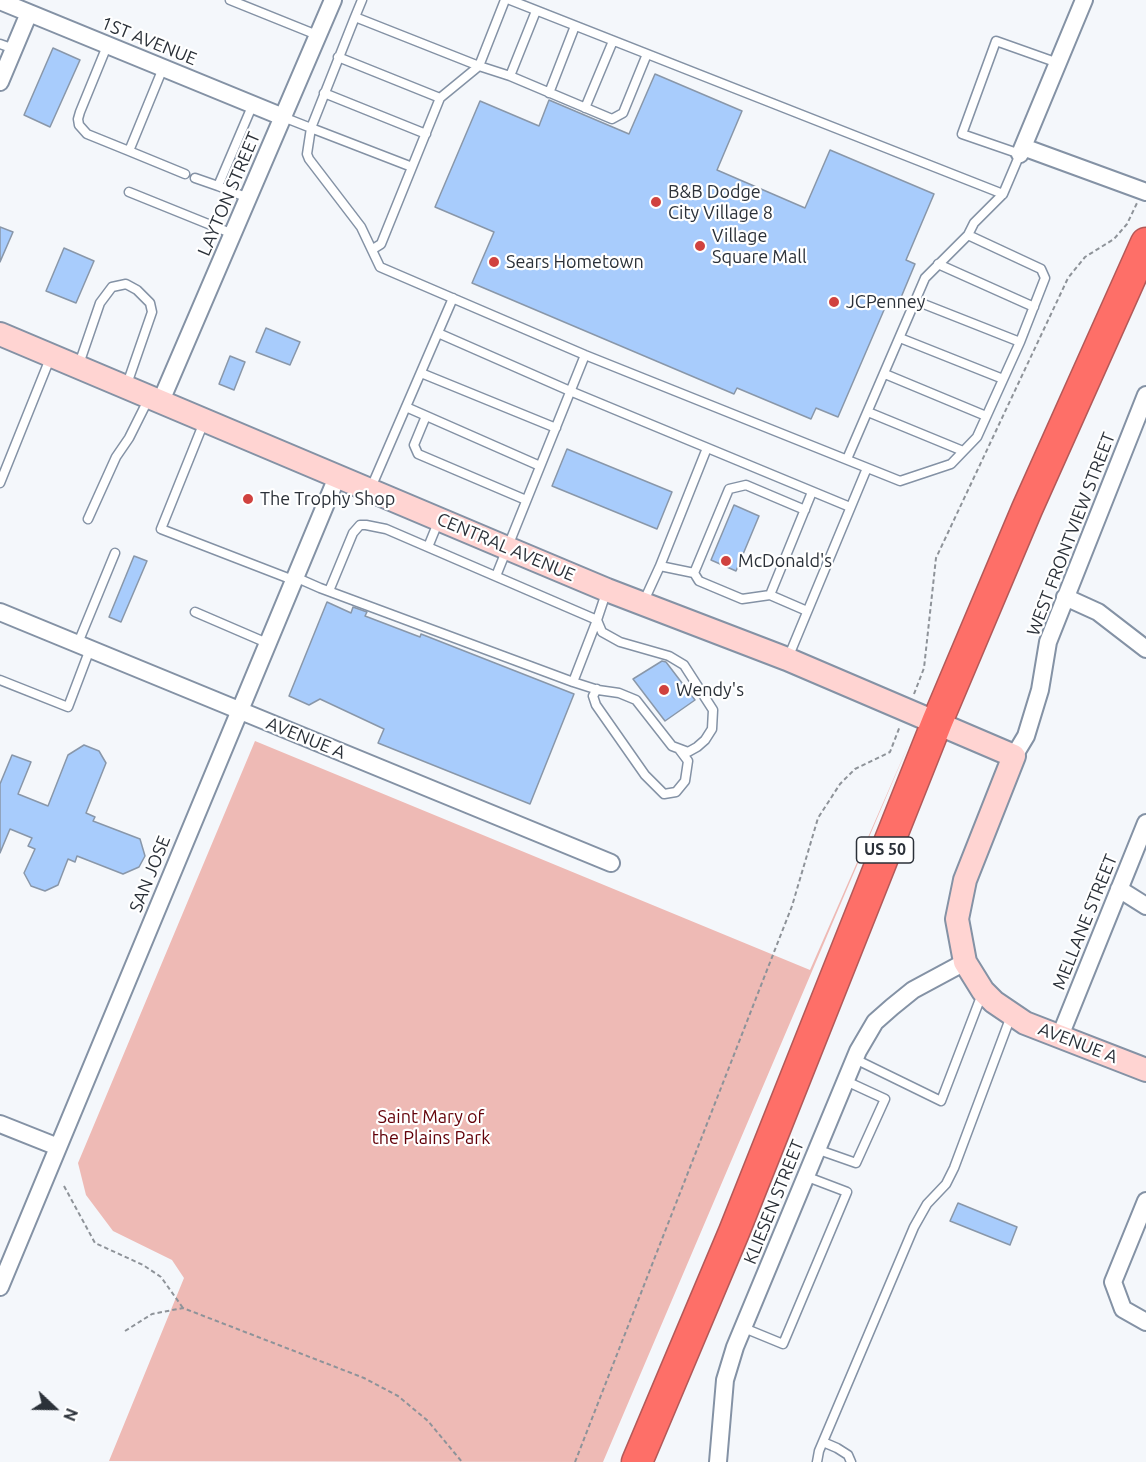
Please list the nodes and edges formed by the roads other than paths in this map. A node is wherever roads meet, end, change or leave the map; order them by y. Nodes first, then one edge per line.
1 (230, 0) edge
2 (333, 0) edge
3 (362, 0) edge
4 (507, 0) edge
5 (1084, 0) edge
6 (0, 1) edge
7 (536, 11) junction
8 (29, 13) junction
9 (355, 17) junction
10 (575, 26) junction
11 (317, 35) junction
12 (613, 41) junction
13 (107, 46) junction
14 (7, 47) edge
15 (647, 54) junction
16 (338, 57) junction
17 (1058, 63) junction
18 (479, 66) junction
19 (163, 68) junction
20 (510, 76) junction
21 (0, 82) edge
22 (324, 93) junction
23 (549, 93) junction
24 (440, 98) junction
25 (253, 104) junction
26 (585, 108) junction
27 (283, 117) junction
28 (311, 128) junction
29 (426, 134) junction
30 (129, 151) junction
31 (1022, 151) junction
32 (412, 167) junction
33 (185, 174) dead end
34 (195, 178) dead end
35 (218, 186) junction
36 (129, 192) dead end
37 (1146, 192) edge
38 (1003, 194) junction
39 (248, 198) junction
40 (233, 234) junction
41 (968, 235) junction
42 (1146, 243) edge
43 (373, 249) junction
44 (938, 264) junction
45 (453, 298) junction
46 (915, 301) junction
47 (1034, 308) junction
48 (438, 333) junction
49 (0, 334) edge
50 (900, 338) junction
51 (1020, 342) junction
52 (585, 355) junction
53 (51, 356) junction
54 (77, 367) junction
55 (421, 373) junction
56 (885, 374) junction
57 (1003, 379) junction
58 (125, 387) junction
59 (570, 392) junction
60 (1146, 395) edge
61 (155, 400) junction
62 (406, 407) junction
63 (868, 412) junction
64 (426, 416) junction
65 (986, 416) junction
66 (204, 421) junction
67 (556, 428) junction
68 (707, 448) junction
69 (963, 451) junction
70 (847, 459) junction
71 (540, 466) junction
72 (867, 468) junction
73 (337, 477) junction
74 (0, 483) edge
75 (370, 491) junction
76 (812, 492) junction
77 (526, 501) junction
78 (850, 507) junction
79 (805, 510) junction
80 (88, 519) dead end
81 (440, 520) junction
82 (428, 547) junction
83 (507, 548) junction
84 (115, 553) dead end
85 (660, 566) junction
86 (694, 573) junction
87 (496, 576) junction
88 (294, 579) junction
89 (607, 590) junction
90 (329, 591) junction
91 (770, 595) junction
92 (1065, 597) junction
93 (643, 603) junction
94 (807, 611) junction
95 (0, 612) edge
96 (195, 612) dead end
97 (597, 620) junction
98 (267, 643) junction
99 (84, 646) junction
100 (1146, 648) edge
101 (788, 659) junction
102 (0, 680) edge
103 (573, 682) junction
104 (597, 689) junction
105 (238, 711) junction
106 (937, 722) junction
107 (678, 748) junction
108 (1014, 756) junction
109 (1146, 823) edge
110 (611, 863) dead end
111 (1119, 889) junction
112 (1146, 906) edge
113 (965, 962) junction
114 (983, 991) junction
115 (1012, 1015) junction
116 (1060, 1036) junction
117 (855, 1059) junction
118 (1146, 1070) edge
119 (846, 1081) junction
120 (0, 1124) edge
121 (58, 1147) junction
122 (816, 1149) junction
123 (805, 1176) junction
124 (1146, 1201) edge
125 (0, 1287) edge
126 (1146, 1322) edge
127 (744, 1328) junction
128 (823, 1443) junction
129 (637, 1462) edge
130 (718, 1462) edge
131 (817, 1462) edge
132 (851, 1462) edge

1 - 11 lane
2 - 11 street, LAYTON STREET
3 - 9 lane
4 - 7 lane
4 - 18 lane
5 - 17 street
6 - 8 street, 1ST AVENUE
7 - 10 lane
7 - 20 lane
8 - 13 street, 1ST AVENUE
8 - 14 street
9 - 16 lane
9 - 18 lane
10 - 12 lane
10 - 23 lane
11 - 27 street, LAYTON STREET
12 - 15 lane
12 - 26 lane
13 - 19 street, 1ST AVENUE
13 - 30 lane
14 - 21 street
15 - 26 lane
15 - 38 lane
16 - 22 lane
16 - 24 lane
17 - 31 street
17 - 31 lane
18 - 20 lane
18 - 24 lane
19 - 25 street, 1ST AVENUE
19 - 30 lane
20 - 23 lane
22 - 28 lane
22 - 29 lane
23 - 26 lane
24 - 29 lane
25 - 27 street, 1ST AVENUE
25 - 35 lane
27 - 28 lane
27 - 39 street, LAYTON STREET
28 - 32 lane
28 - 43 lane
29 - 32 lane
30 - 33 lane
31 - 37 street
31 - 38 lane
32 - 43 lane
34 - 35 lane
35 - 39 lane
36 - 40 lane
38 - 41 lane
39 - 40 street, LAYTON STREET
40 - 61 street, LAYTON STREET
41 - 44 lane
41 - 47 lane
42 - 106 highway, US 50
43 - 45 lane
44 - 46 lane
44 - 47 lane
45 - 48 lane
45 - 52 lane
46 - 50 lane
46 - 51 lane
47 - 51 lane
48 - 55 lane
48 - 59 lane
49 - 53 street, CENTRAL AVENUE
50 - 56 lane
50 - 57 lane
51 - 57 lane
52 - 59 lane
52 - 70 lane
53 - 54 street, CENTRAL AVENUE
53 - 74 lane
54 - 58 street, CENTRAL AVENUE
54 - 58 lane
55 - 62 lane
55 - 67 lane
56 - 63 lane
56 - 65 lane
57 - 65 lane
58 - 61 street, CENTRAL AVENUE
59 - 67 lane
59 - 68 lane
60 - 92 street, WEST FRONTVIEW STREET
61 - 66 street, CENTRAL AVENUE
61 - 80 lane
62 - 64 lane
62 - 75 lane
63 - 69 lane
63 - 70 lane
64 - 71 lane
64 - 77 lane
65 - 69 lane
66 - 73 street, CENTRAL AVENUE
66 - 88 lane
67 - 71 lane
68 - 76 lane
68 - 85 lane
69 - 72 lane
70 - 72 lane
71 - 77 lane
72 - 78 lane
73 - 75 street, CENTRAL AVENUE
73 - 88 street, SAN JOSE
75 - 81 street, CENTRAL AVENUE
76 - 78 lane
76 - 79 lane
77 - 83 lane
78 - 94 lane
79 - 86 lane
79 - 91 lane
81 - 82 lane
81 - 83 street, CENTRAL AVENUE
82 - 87 lane
82 - 90 lane
83 - 87 lane
83 - 89 street, CENTRAL AVENUE
84 - 99 lane
85 - 86 lane
85 - 93 lane
86 - 91 lane
87 - 97 lane
88 - 90 lane
88 - 98 street, SAN JOSE
89 - 93 street, CENTRAL AVENUE
89 - 97 lane
90 - 103 lane
91 - 94 lane
92 - 100 street
92 - 108 street, WEST FRONTVIEW STREET
93 - 101 street, CENTRAL AVENUE
94 - 101 lane
95 - 99 street, AVENUE A
96 - 98 lane
97 - 103 lane
97 - 107 lane
98 - 105 street, SAN JOSE
99 - 102 lane
99 - 105 street, AVENUE A
101 - 106 street, CENTRAL AVENUE
103 - 104 lane
104 - 107 lane
104 - 107 lane
105 - 110 street, AVENUE A
105 - 121 street, SAN JOSE
106 - 108 street, CENTRAL AVENUE
106 - 129 highway, US 50
108 - 113 street
109 - 111 street, MELLANE STREET
111 - 112 street
111 - 116 street, MELLANE STREET
113 - 114 street, AVENUE A
113 - 117 street, KLIESEN STREET
114 - 115 street, AVENUE A
114 - 117 lane
115 - 116 street, AVENUE A
115 - 128 lane
116 - 118 street, AVENUE A
117 - 119 street, KLIESEN STREET
119 - 122 street, KLIESEN STREET
119 - 122 lane
120 - 121 street
121 - 125 street, SAN JOSE
122 - 123 street, KLIESEN STREET
123 - 127 street, KLIESEN STREET
123 - 127 lane
124 - 126 street
127 - 130 street, KLIESEN STREET
128 - 131 lane
128 - 132 lane

